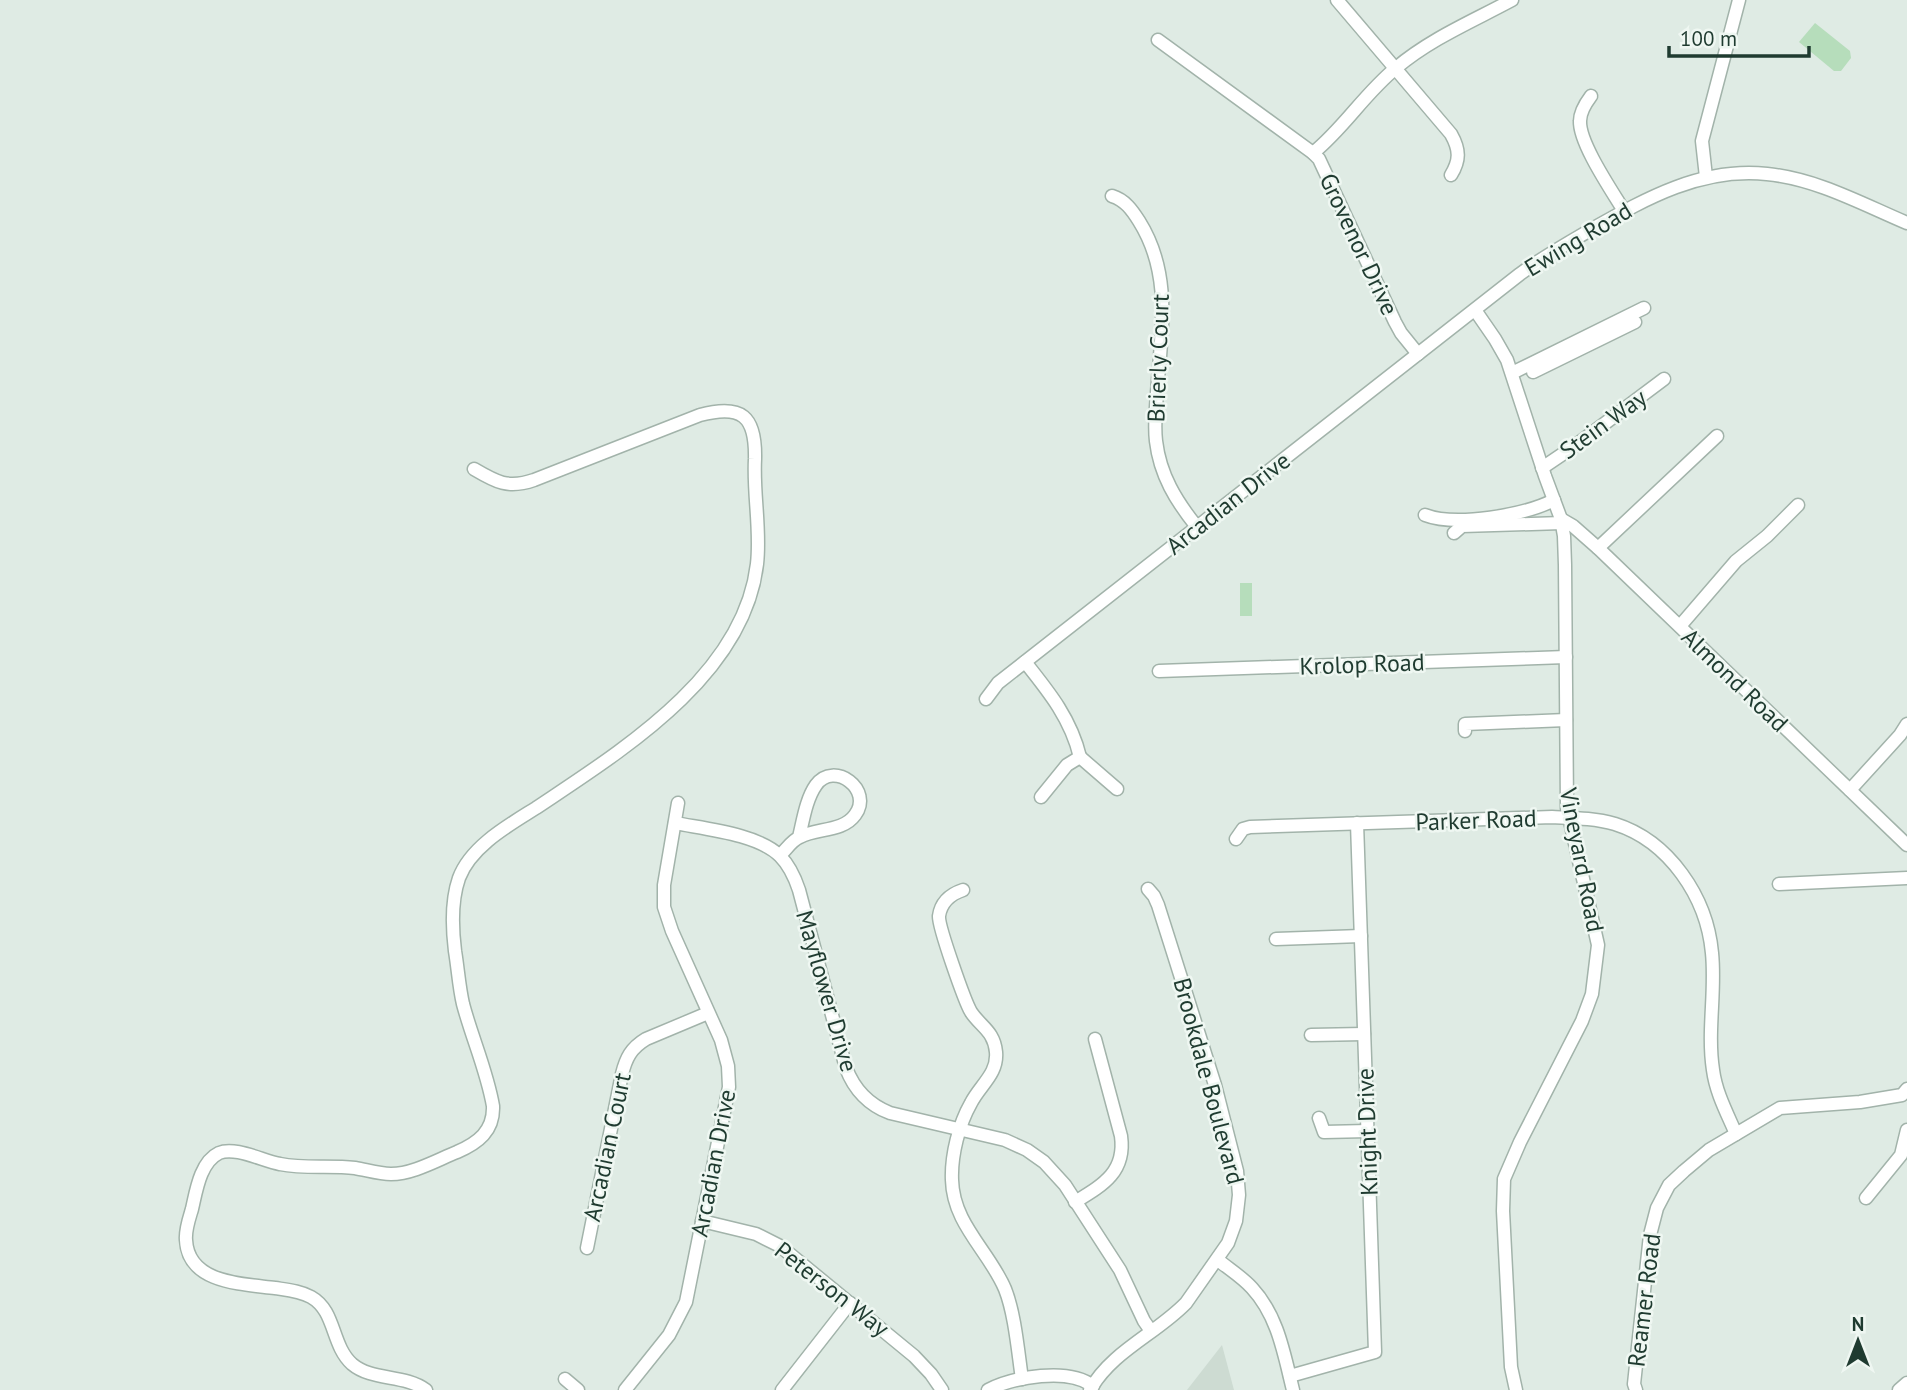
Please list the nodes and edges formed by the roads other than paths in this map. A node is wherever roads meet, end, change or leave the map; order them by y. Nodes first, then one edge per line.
1 (1337, 0) edge
2 (1513, 0) edge
3 (1740, 0) edge
4 (1158, 40) dead end
5 (1395, 69) junction
6 (1591, 96) dead end
7 (1313, 153) junction
8 (1451, 176) dead end
9 (1706, 177) junction
10 (1112, 196) dead end
11 (1624, 211) junction
12 (1907, 223) edge
13 (1644, 308) dead end
14 (1475, 310) junction
15 (1636, 322) dead end
16 (1418, 354) junction
17 (1513, 377) junction
18 (1664, 379) dead end
19 (1717, 436) dead end
20 (1542, 468) junction
21 (474, 469) dead end
22 (1554, 500) junction
23 (1798, 505) dead end
24 (1425, 515) dead end
25 (1561, 521) junction
26 (1197, 527) junction
27 (1454, 533) dead end
28 (1598, 548) junction
29 (1680, 626) junction
30 (1566, 657) junction
31 (1025, 662) junction
32 (1159, 671) dead end
33 (986, 699) dead end
34 (1566, 720) junction
35 (1907, 724) edge
36 (1465, 731) dead end
37 (1080, 757) junction
38 (1117, 789) dead end
39 (1850, 790) junction
40 (1041, 797) dead end
41 (678, 803) dead end
42 (1569, 817) junction
43 (675, 823) junction
44 (1357, 823) junction
45 (799, 837) junction
46 (1236, 839) dead end
47 (1907, 845) edge
48 (780, 856) junction
49 (1907, 878) edge
50 (1779, 884) dead end
51 (1148, 889) dead end
52 (963, 890) dead end
53 (1361, 936) junction
54 (1276, 939) dead end
55 (708, 1013) junction
56 (1364, 1034) junction
57 (1311, 1035) dead end
58 (1095, 1039) dead end
59 (1905, 1096) edge
60 (1319, 1118) dead end
61 (960, 1130) junction
62 (1907, 1130) edge
63 (1368, 1131) junction
64 (1736, 1134) junction
65 (1866, 1198) dead end
66 (1075, 1202) junction
67 (702, 1221) junction
68 (587, 1248) dead end
69 (1217, 1260) junction
70 (850, 1303) junction
71 (1151, 1331) junction
72 (1290, 1376) junction
73 (565, 1379) dead end
74 (1022, 1379) junction
75 (1907, 1383) edge
76 (1092, 1388) edge
77 (426, 1390) edge
78 (578, 1390) edge
79 (625, 1390) edge
80 (782, 1390) edge
81 (942, 1390) edge
82 (988, 1390) edge
83 (1293, 1390) edge
84 (1516, 1390) edge
85 (1636, 1390) edge
86 (1899, 1390) edge

1 - 5 street
2 - 5 street
3 - 9 street
4 - 7 street, Grovenor Drive
5 - 7 street
5 - 8 street
6 - 11 street
7 - 16 street, Grovenor Drive
9 - 11 street, Ewing Road
9 - 12 street, Ewing Road
10 - 26 street, Brierly Court
11 - 14 street, Ewing Road
13 - 17 street
14 - 16 street, Arcadian Drive
14 - 17 street
15 - 17 street
16 - 26 street, Arcadian Drive
17 - 20 street
18 - 20 street, Stein Way
19 - 28 street
20 - 22 street
21 - 77 street
22 - 24 street
22 - 25 street
23 - 29 street
25 - 27 street
25 - 28 street, Almond Road
25 - 30 street, Vineyard Road
26 - 31 street, Arcadian Drive
28 - 29 street, Almond Road
29 - 39 street, Almond Road
30 - 32 street, Krolop Road
30 - 34 street, Vineyard Road
31 - 33 street, Arcadian Drive
31 - 37 street
34 - 36 street
34 - 42 street, Vineyard Road
35 - 39 street
37 - 38 street
37 - 40 street
39 - 47 street, Almond Road
41 - 43 street, Arcadian Drive
42 - 44 street, Parker Road
42 - 64 street, Parker Road
42 - 84 street, Vineyard Road
43 - 48 street
43 - 55 street, Arcadian Drive
44 - 46 street, Parker Road
44 - 53 street, Knight Drive
45 - 45 street
45 - 48 street
48 - 61 street, Mayflower Drive
49 - 50 street
51 - 69 street, Brookdale Boulevard
52 - 61 street
53 - 54 street
53 - 56 street, Knight Drive
55 - 67 street, Arcadian Drive
55 - 68 street, Arcadian Court
56 - 57 street
56 - 63 street, Knight Drive
58 - 66 street
59 - 64 street, Reamer Road
60 - 63 street
61 - 66 street, Mayflower Drive
61 - 74 street
62 - 65 street
63 - 72 street, Knight Drive
64 - 85 street, Reamer Road
66 - 71 street, Mayflower Drive
67 - 70 street, Peterson Way
67 - 79 street, Arcadian Drive
69 - 71 street, Brookdale Boulevard
69 - 72 street
70 - 80 street
70 - 81 street, Peterson Way
71 - 76 street, Brookdale Boulevard
72 - 83 street
73 - 78 street
74 - 76 street
74 - 82 street
75 - 86 street

